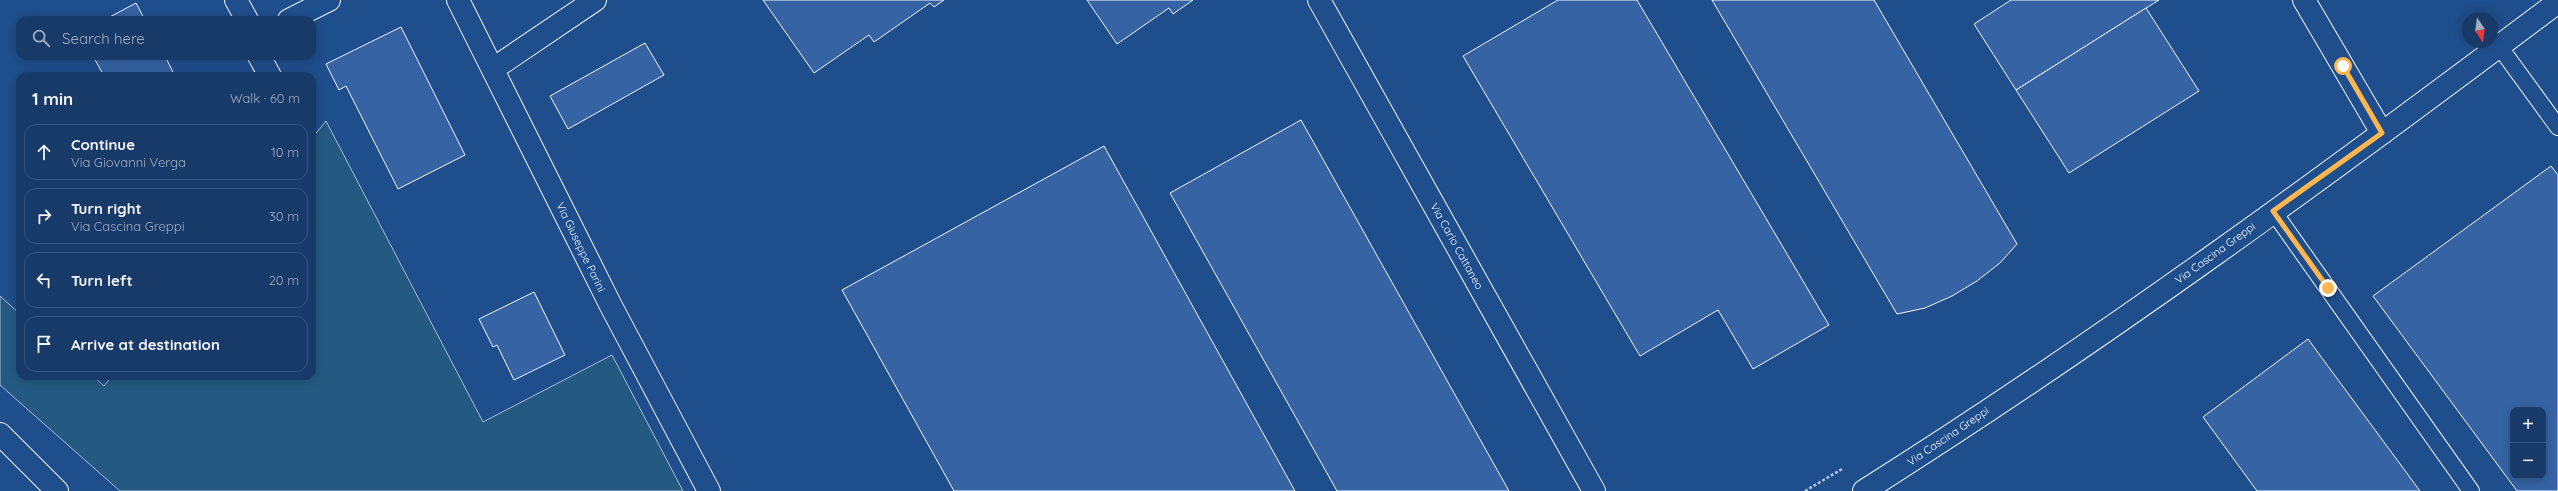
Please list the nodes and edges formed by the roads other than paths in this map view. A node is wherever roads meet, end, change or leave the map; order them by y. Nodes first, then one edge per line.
1 (236, 0) edge
2 (329, 0) edge
3 (458, 0) edge
4 (595, 0) edge
5 (1320, 0) edge
6 (2304, 0) edge
7 (2558, 2) edge
8 (245, 16) edge
9 (298, 16) edge
10 (2499, 46) junction
11 (261, 60) edge
12 (493, 69) junction
13 (268, 72) edge
14 (2558, 127) edge
15 (2382, 133) junction
16 (2273, 211) junction
17 (0, 434) edge
18 (57, 491) edge
19 (709, 491) edge
20 (1594, 491) edge
21 (1864, 491) edge
22 (2471, 491) edge

1 - 8 street
2 - 9 street
3 - 12 street, Via Giuseppe Parini
4 - 12 street
5 - 20 street, Via Carlo Cattaneo
6 - 15 street
7 - 10 street, Via Cascina Greppi
10 - 14 lane
10 - 15 street, Via Cascina Greppi
11 - 13 street
12 - 19 street, Via Giuseppe Parini
15 - 16 street, Via Cascina Greppi
16 - 21 street, Via Cascina Greppi
16 - 22 lane
17 - 18 street

